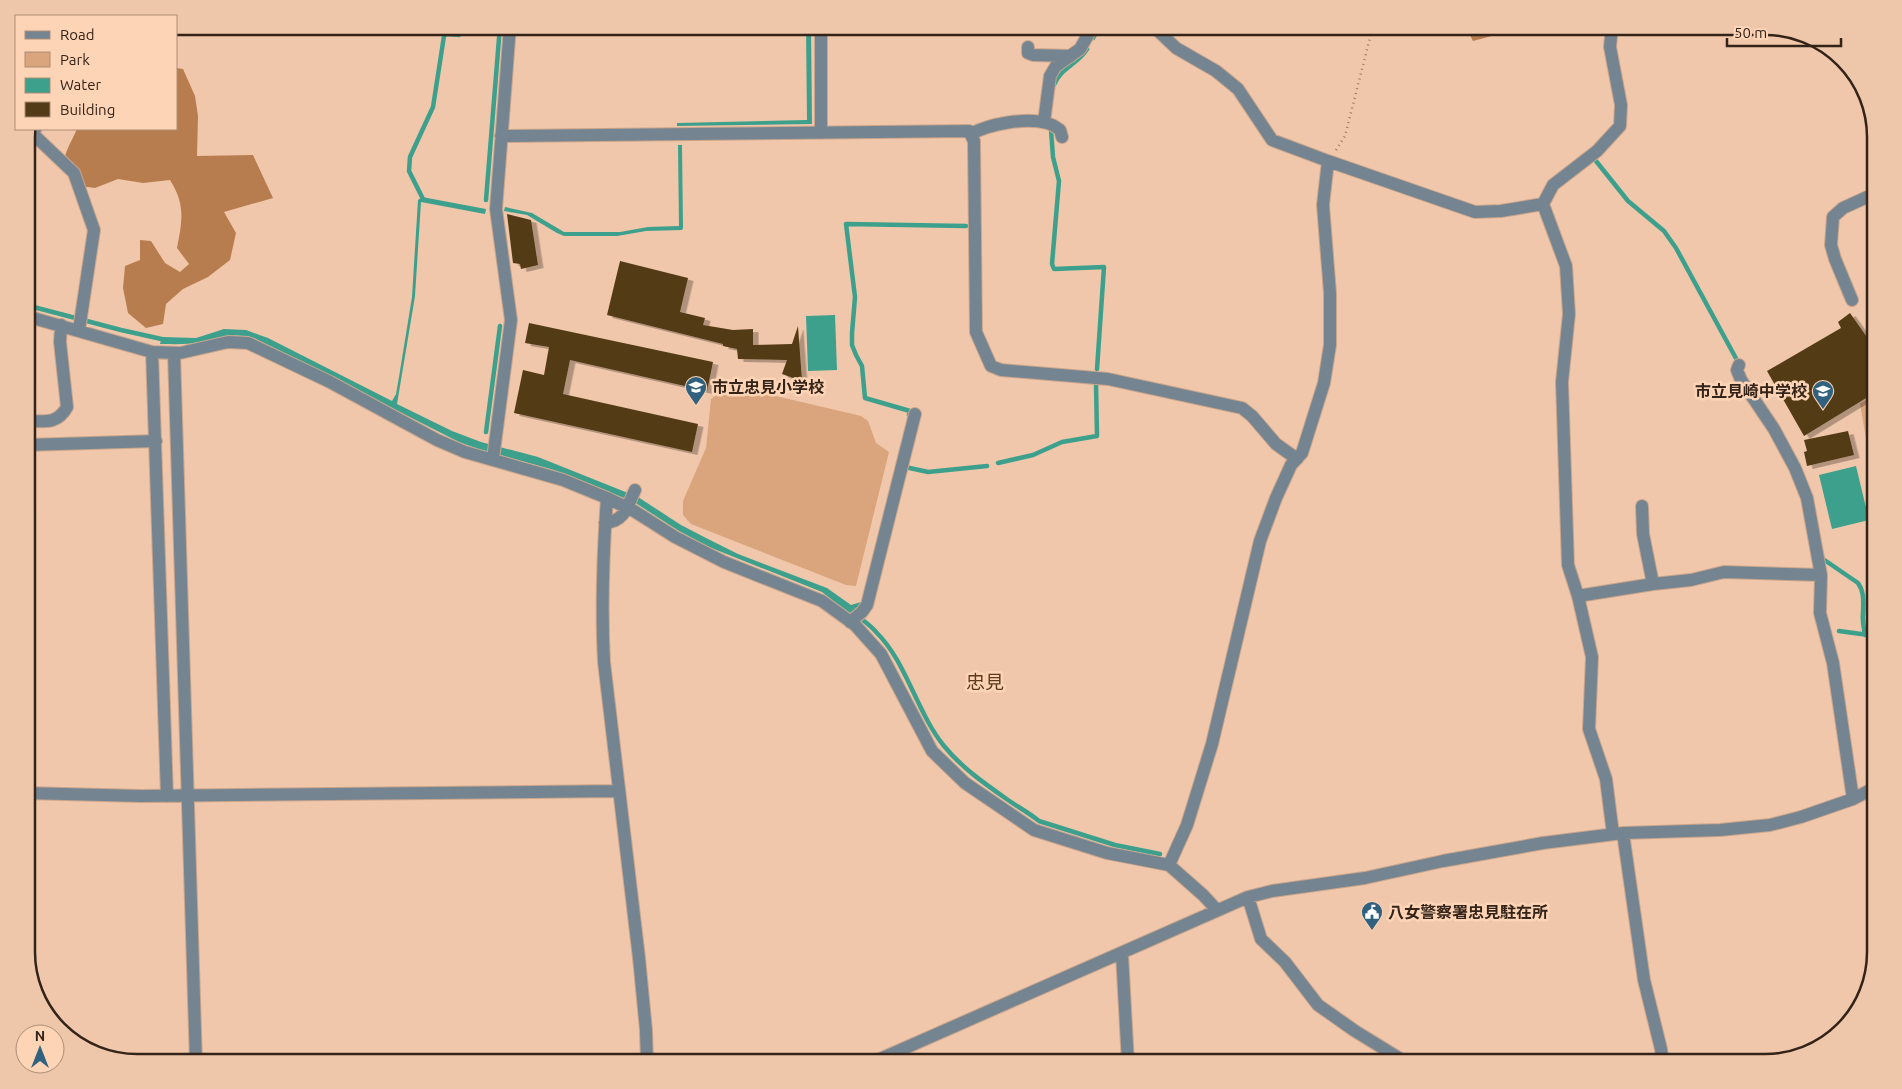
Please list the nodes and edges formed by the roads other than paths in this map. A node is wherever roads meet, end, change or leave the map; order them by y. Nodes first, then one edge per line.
1 (509, 35) edge
2 (821, 35) edge
3 (1088, 35) edge
4 (1162, 35) edge
5 (1611, 35) edge
6 (1028, 47) dead end
7 (1071, 56) junction
8 (1044, 122) junction
9 (821, 133) junction
10 (971, 134) junction
11 (35, 136) edge
12 (502, 136) junction
13 (1062, 137) dead end
14 (1328, 161) junction
15 (1867, 197) edge
16 (1543, 204) junction
17 (1852, 300) dead end
18 (35, 318) edge
19 (61, 325) junction
20 (79, 330) junction
21 (152, 352) junction
22 (174, 352) junction
23 (1740, 365) dead end
24 (914, 414) dead end
25 (35, 422) edge
26 (156, 441) junction
27 (35, 445) edge
28 (493, 459) junction
29 (1296, 459) junction
30 (635, 490) dead end
31 (607, 498) junction
32 (628, 505) junction
33 (1642, 506) dead end
34 (605, 523) junction
35 (1821, 575) junction
36 (1653, 584) junction
37 (1578, 596) junction
38 (850, 622) junction
39 (619, 791) junction
40 (1867, 792) edge
41 (35, 794) edge
42 (167, 796) junction
43 (187, 796) junction
44 (1853, 799) junction
45 (1618, 834) junction
46 (1169, 865) junction
47 (1248, 897) junction
48 (1217, 910) junction
49 (1122, 954) junction
50 (196, 1054) edge
51 (647, 1054) edge
52 (892, 1054) edge
53 (1128, 1054) edge
54 (1393, 1054) edge
55 (1661, 1054) edge

1 - 12 street
2 - 9 street
3 - 7 street
4 - 14 street
5 - 16 street
6 - 7 street
7 - 8 street
8 - 10 street
8 - 13 street
9 - 10 street
9 - 12 street
10 - 29 street
11 - 20 street
12 - 28 street
14 - 16 street
14 - 29 street
15 - 17 street
16 - 37 street
18 - 19 street
19 - 20 street
19 - 25 street
20 - 21 street
21 - 22 street
21 - 26 street
22 - 28 street
22 - 43 street
23 - 35 street
24 - 38 street
26 - 27 street
26 - 42 street
28 - 31 street
29 - 46 street
30 - 32 street
31 - 32 street
31 - 34 street
32 - 34 street
32 - 38 street
33 - 36 street
34 - 39 street
35 - 36 street
35 - 44 street
36 - 37 street
37 - 45 street
38 - 46 street
39 - 43 street
39 - 51 street
40 - 44 street
41 - 42 street
42 - 43 street
43 - 50 street
44 - 45 street
45 - 47 street
45 - 55 street
46 - 48 street
47 - 48 street
47 - 54 street
48 - 49 street
49 - 52 street
49 - 53 street

